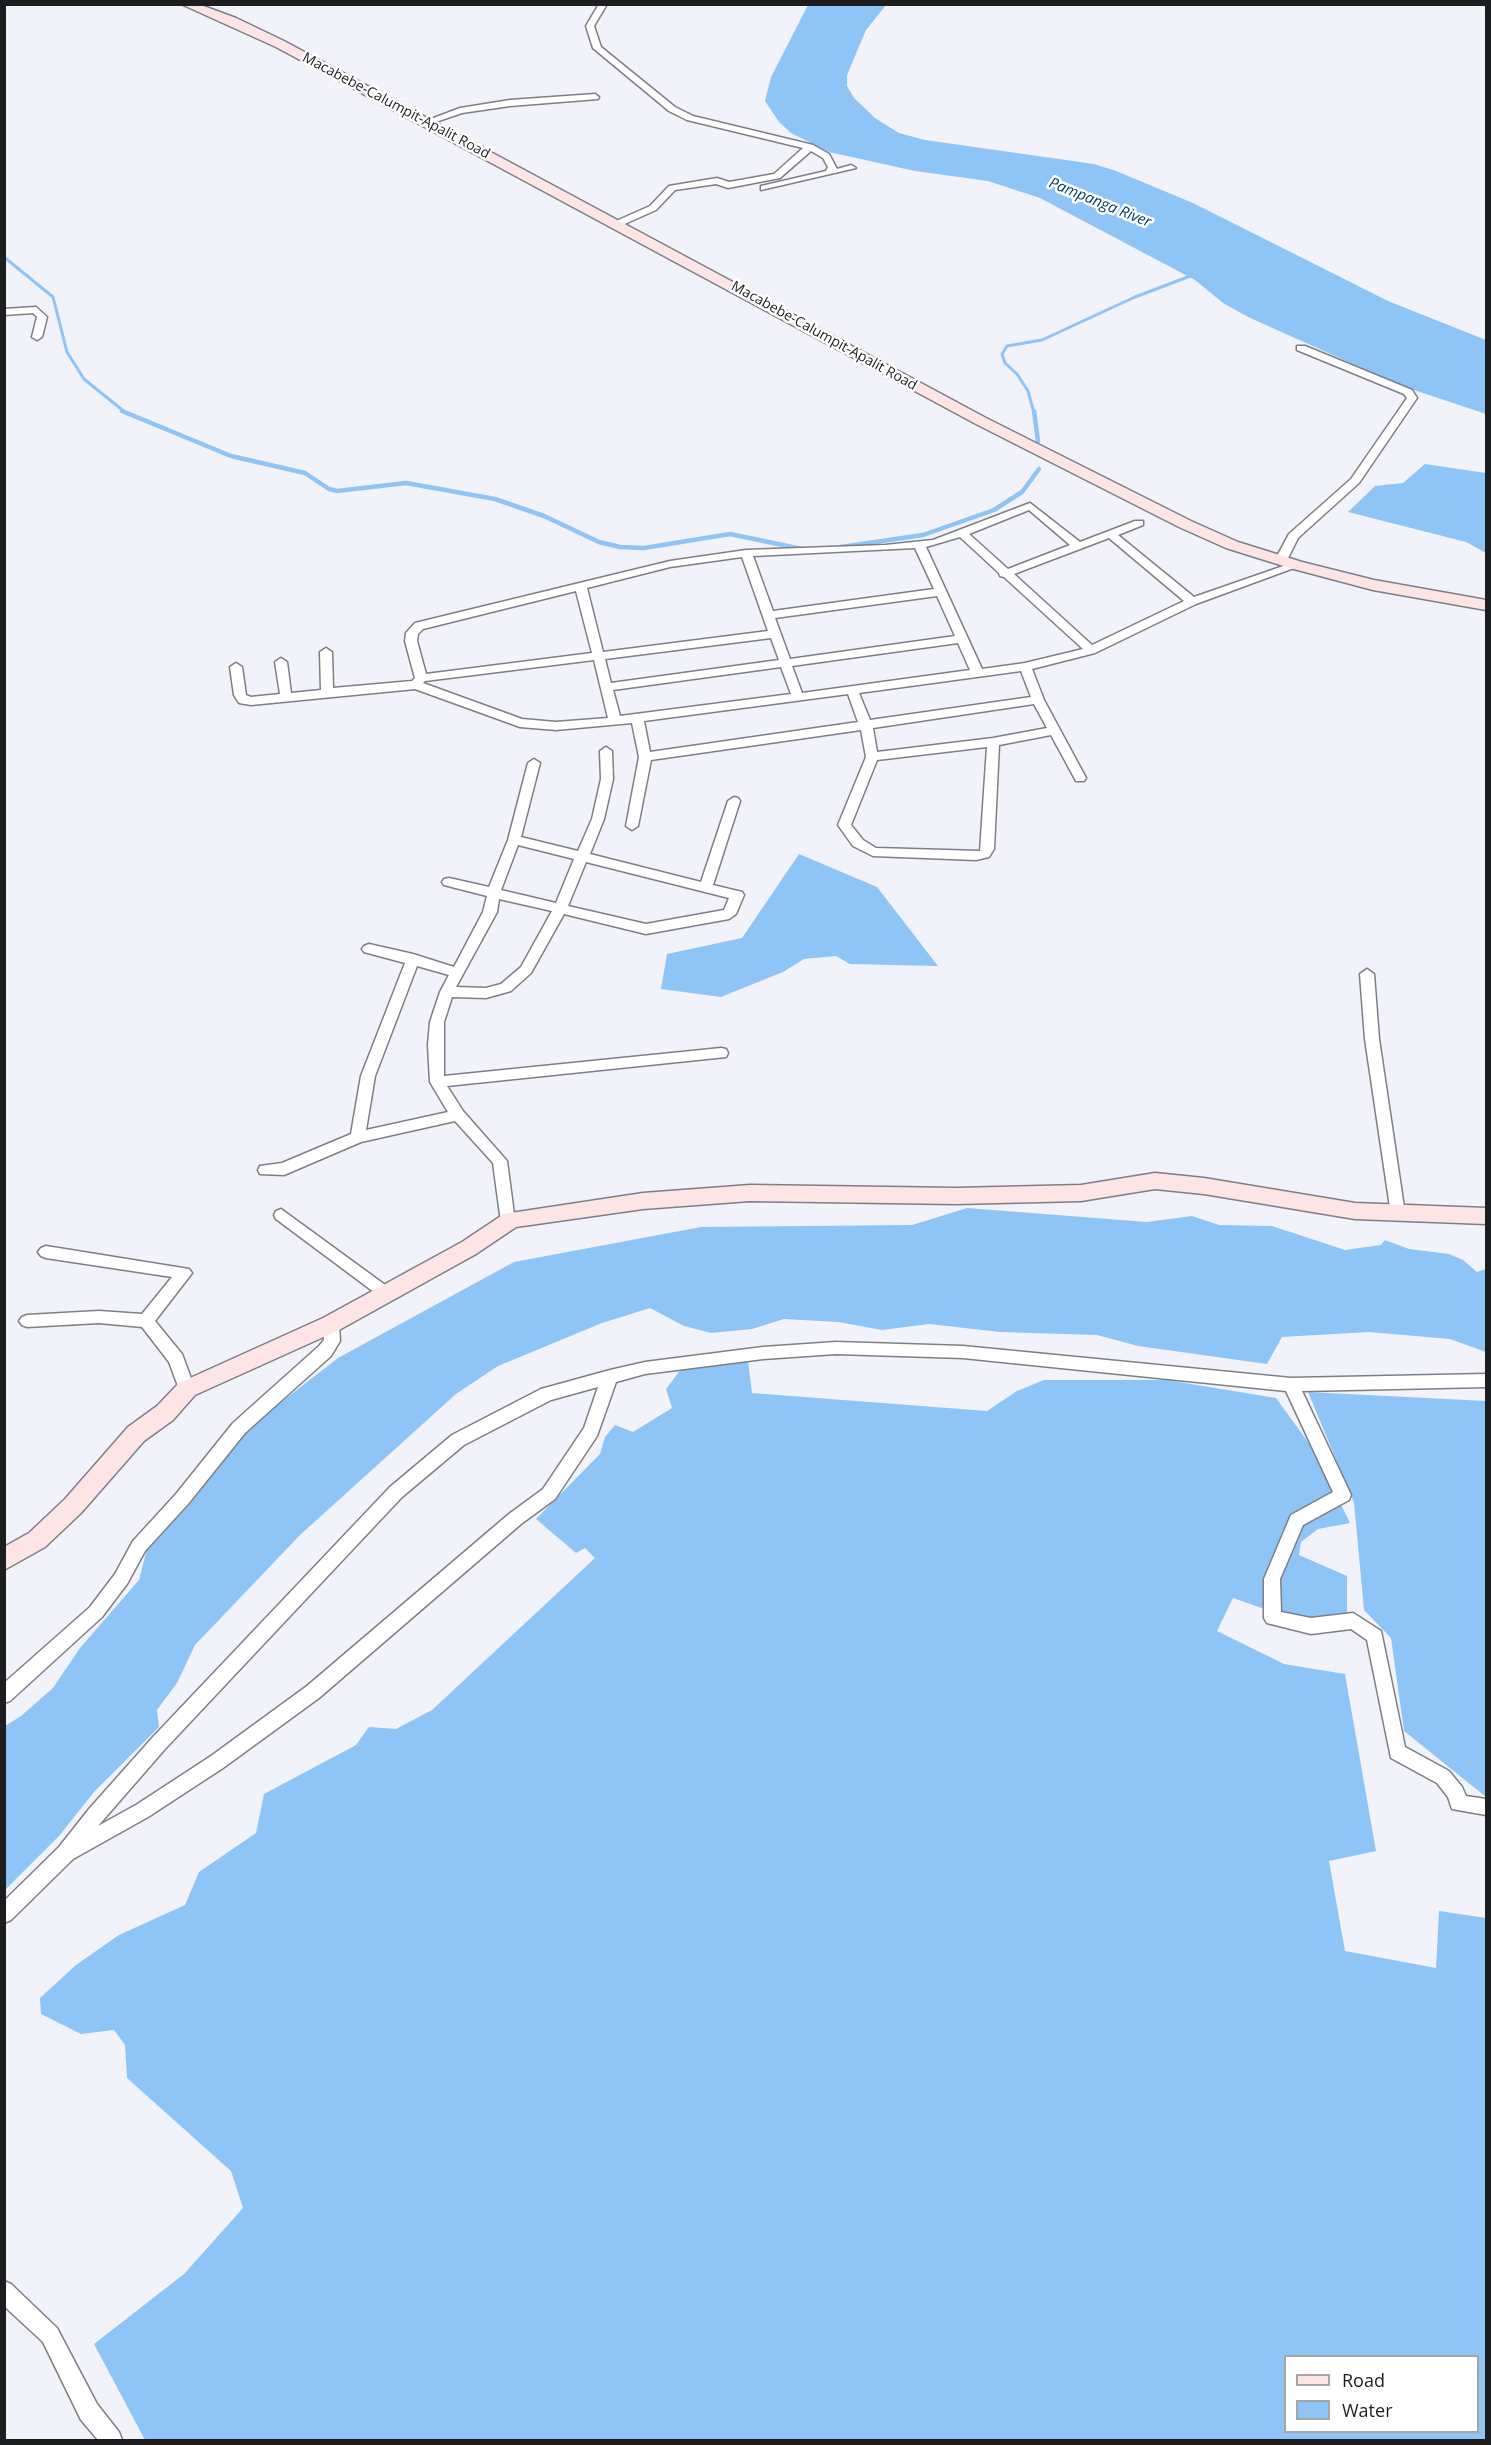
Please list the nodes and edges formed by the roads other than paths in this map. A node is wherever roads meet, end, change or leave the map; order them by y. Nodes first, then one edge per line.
1 (186, 4) edge
2 (603, 4) edge
3 (595, 97) dead end
4 (427, 122) junction
5 (810, 147) junction
6 (850, 168) dead end
7 (830, 172) junction
8 (764, 188) dead end
9 (617, 224) junction
10 (4, 312) edge
11 (37, 338) dead end
12 (1301, 348) dead end
13 (1139, 523) dead end
14 (963, 534) junction
15 (1112, 535) junction
16 (920, 546) junction
17 (1078, 546) junction
18 (746, 552) junction
19 (1281, 560) junction
20 (1296, 565) junction
21 (1004, 574) junction
22 (581, 586) junction
23 (941, 592) junction
24 (1192, 602) junction
25 (1486, 605) edge
26 (769, 615) junction
27 (775, 633) junction
28 (962, 639) junction
29 (1091, 650) junction
30 (326, 652) dead end
31 (600, 658) junction
32 (281, 662) dead end
33 (785, 662) junction
34 (236, 667) dead end
35 (1025, 667) junction
36 (977, 672) junction
37 (419, 682) junction
38 (608, 687) junction
39 (852, 689) junction
40 (327, 693) junction
41 (797, 695) junction
42 (286, 697) junction
43 (1038, 700) junction
44 (637, 718) junction
45 (615, 721) junction
46 (866, 726) junction
47 (1054, 731) junction
48 (993, 742) junction
49 (606, 751) dead end
50 (645, 757) junction
51 (872, 757) junction
52 (534, 763) dead end
53 (1080, 778) dead end
54 (734, 801) dead end
55 (632, 826) dead end
56 (514, 840) junction
57 (583, 855) junction
58 (449, 882) dead end
59 (706, 886) junction
60 (494, 892) junction
61 (560, 909) junction
62 (369, 949) dead end
63 (414, 959) junction
64 (456, 972) junction
65 (1367, 974) dead end
66 (447, 992) junction
67 (721, 1053) dead end
68 (437, 1082) junction
69 (458, 1115) junction
70 (358, 1137) junction
71 (265, 1170) dead end
72 (1398, 1214) junction
73 (281, 1215) dead end
74 (1486, 1216) edge
75 (507, 1222) junction
76 (46, 1252) dead end
77 (387, 1294) junction
78 (146, 1321) junction
79 (27, 1322) dead end
80 (331, 1324) junction
81 (610, 1376) junction
82 (1486, 1380) edge
83 (1291, 1385) junction
84 (187, 1389) junction
85 (4, 1560) edge
86 (4, 1695) edge
87 (1486, 1807) edge
88 (66, 1853) junction
89 (4, 1914) edge
90 (4, 2291) edge
91 (111, 2440) edge

1 - 4 main road, Macabebe-Calumpit-Apalit Road
2 - 5 street
3 - 4 street
4 - 9 main road, Macabebe-Calumpit-Apalit Road
5 - 7 street
5 - 9 street
6 - 7 street
7 - 8 street
9 - 19 main road, Macabebe-Calumpit-Apalit Road
10 - 11 street
12 - 19 street
13 - 15 street
14 - 16 street
14 - 17 street
14 - 21 street
15 - 17 street
15 - 24 street
16 - 18 street
16 - 23 street
17 - 21 street
18 - 22 street
18 - 26 street
19 - 20 main road, Macabebe-Calumpit-Apalit Road
20 - 24 street
20 - 25 main road, Macabebe-Calumpit-Apalit Road
21 - 29 street
22 - 31 street
22 - 37 street
23 - 26 street
23 - 28 street
24 - 29 street
26 - 27 street
27 - 31 street
27 - 33 street
28 - 33 street
28 - 36 street
29 - 35 street
30 - 40 street
31 - 37 street
31 - 38 street
32 - 42 street
33 - 38 street
33 - 41 street
34 - 42 street
35 - 36 street
35 - 43 street
36 - 39 street
37 - 40 street
37 - 45 street
38 - 45 street
39 - 41 street
39 - 46 street
40 - 42 street
41 - 44 street
43 - 46 street
43 - 47 street
44 - 45 street
44 - 50 street
46 - 50 street
46 - 51 street
47 - 48 street
47 - 53 street
48 - 51 street
48 - 51 street
49 - 57 street
50 - 55 street
52 - 56 street
54 - 59 street
56 - 57 street
56 - 60 street
57 - 59 street
57 - 61 street
58 - 60 street
59 - 61 street
60 - 61 street
60 - 64 street
61 - 66 street
62 - 63 street
63 - 64 street
63 - 70 street
64 - 66 street
65 - 72 street
66 - 68 street
67 - 68 street
68 - 69 street
69 - 70 street
69 - 75 street
70 - 71 street
72 - 74 main road
72 - 75 main road
73 - 77 street
75 - 77 main road
76 - 78 street
77 - 80 main road
78 - 79 street
78 - 84 street
80 - 84 main road
80 - 86 street
81 - 83 street
81 - 88 street
81 - 88 street
82 - 83 street
83 - 87 street
84 - 85 main road
88 - 89 street
90 - 91 street

